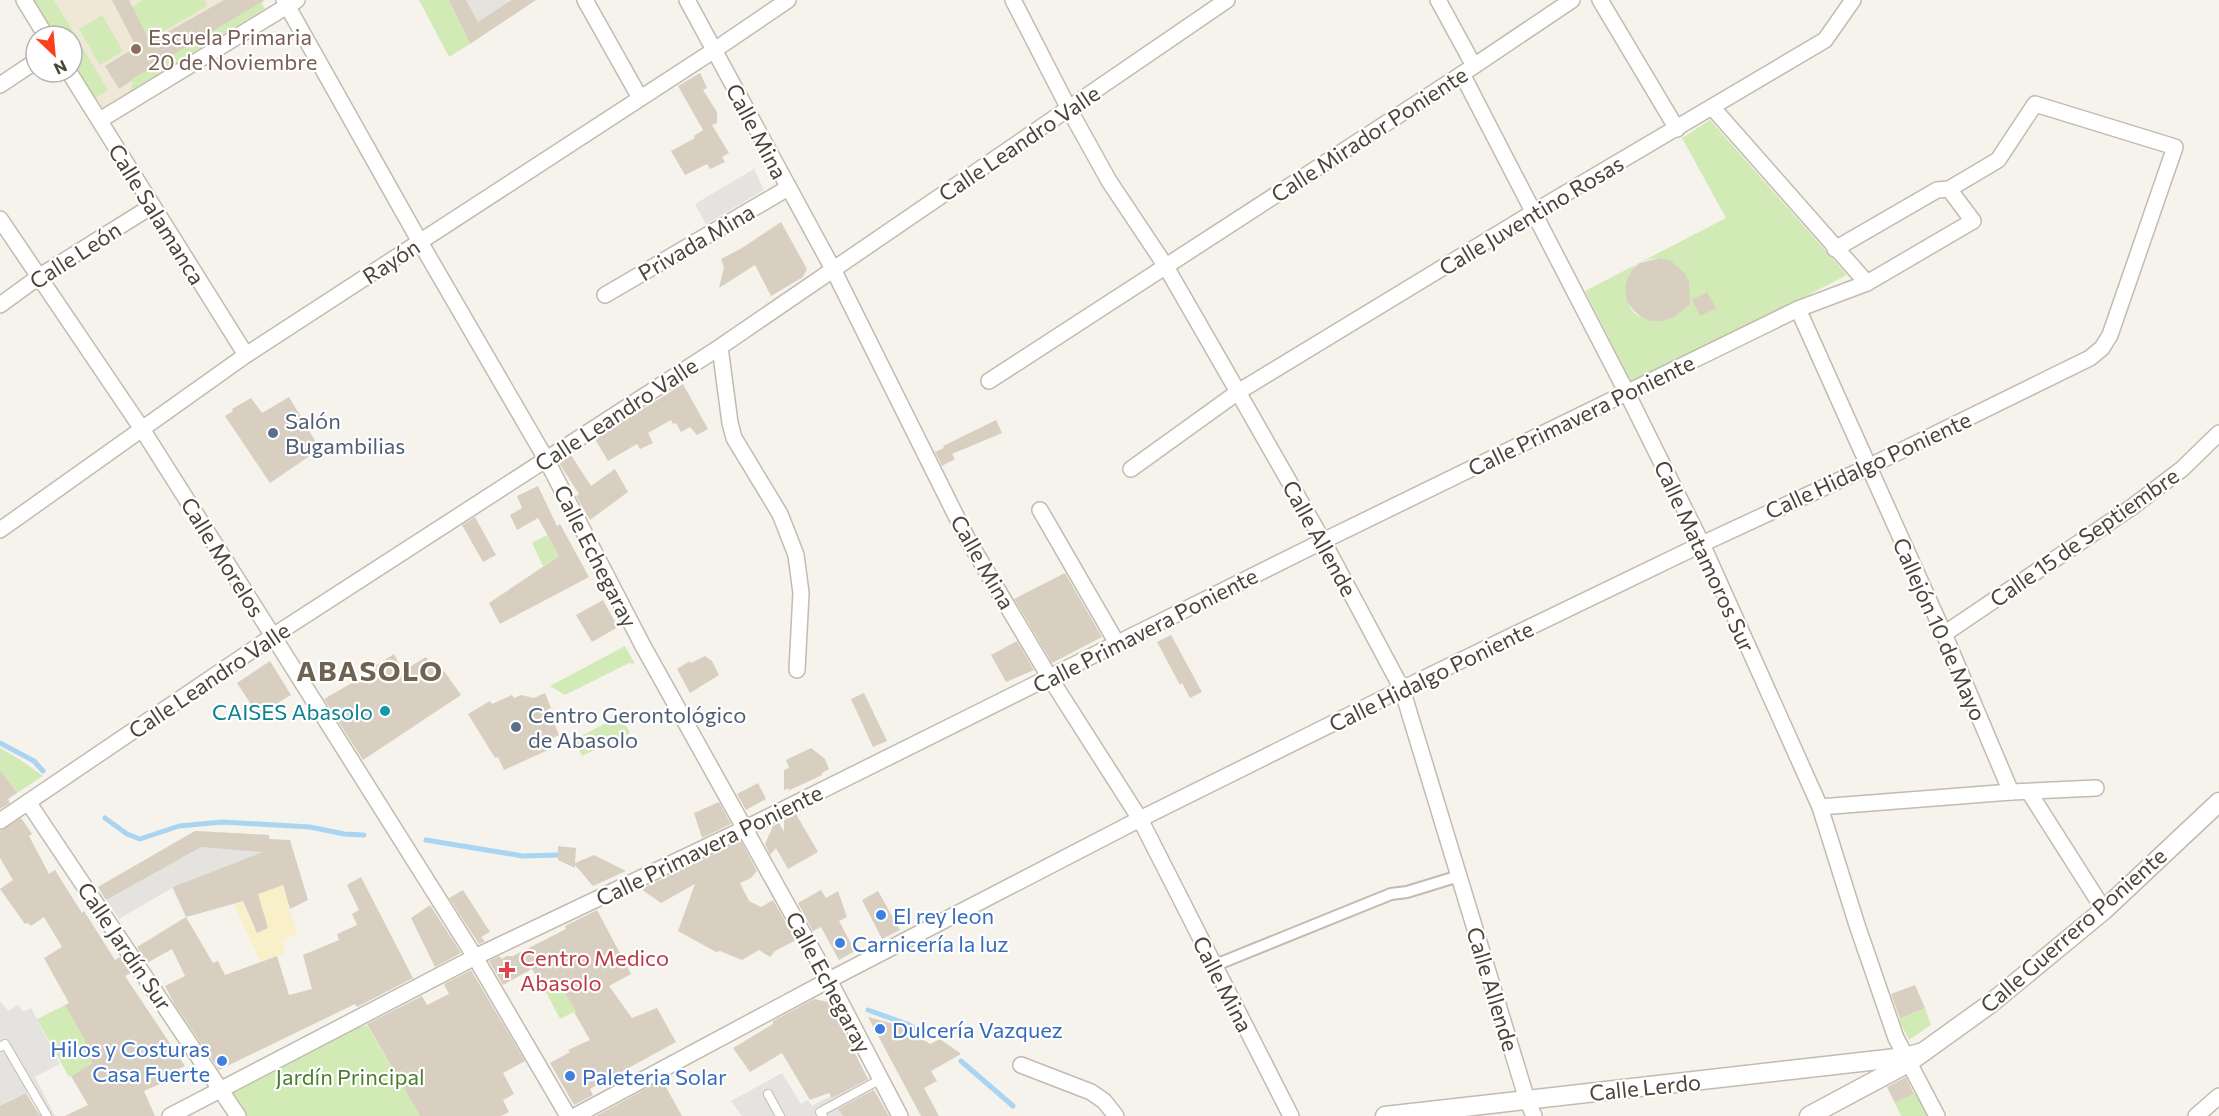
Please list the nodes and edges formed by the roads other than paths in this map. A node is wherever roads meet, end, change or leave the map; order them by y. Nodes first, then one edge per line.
1 (24, 0) edge
2 (585, 0) edge
3 (687, 0) edge
4 (788, 0) edge
5 (1013, 0) edge
6 (1227, 0) edge
7 (1438, 0) edge
8 (1572, 0) edge
9 (1600, 0) edge
10 (1853, 0) edge
11 (290, 2) edge
12 (39, 24) edge
13 (713, 51) junction
14 (24, 69) edge
15 (1468, 70) junction
16 (77, 84) edge
17 (0, 85) edge
18 (640, 98) junction
19 (1712, 107) junction
20 (1069, 109) junction
21 (100, 120) junction
22 (1677, 129) junction
23 (788, 188) junction
24 (1949, 189) junction
25 (152, 206) junction
26 (1534, 212) junction
27 (0, 219) edge
28 (420, 242) junction
29 (1835, 249) junction
30 (1165, 266) junction
31 (834, 271) junction
32 (40, 276) junction
33 (1867, 283) junction
34 (605, 295) dead end
35 (0, 305) edge
36 (1798, 309) junction
37 (720, 347) junction
38 (246, 355) junction
39 (989, 381) dead end
40 (1238, 392) junction
41 (1627, 393) junction
42 (142, 429) junction
43 (2219, 433) edge
44 (546, 459) junction
45 (1868, 467) junction
46 (1131, 469) dead end
47 (1040, 510) dead end
48 (0, 530) edge
49 (1323, 541) junction
50 (1702, 544) junction
51 (1944, 634) junction
52 (273, 636) junction
53 (1118, 645) junction
54 (797, 670) dead end
55 (1050, 678) junction
56 (1402, 689) junction
57 (2096, 789) dead end
58 (2011, 792) junction
59 (2029, 792) junction
60 (28, 802) junction
61 (2219, 802) edge
62 (1820, 807) junction
63 (1140, 819) junction
64 (0, 821) edge
65 (746, 828) junction
66 (1459, 876) junction
67 (2104, 910) junction
68 (475, 957) junction
69 (1214, 966) junction
70 (830, 980) junction
71 (0, 1047) edge
72 (1912, 1058) junction
73 (1021, 1065) dead end
74 (881, 1079) junction
75 (222, 1090) junction
76 (768, 1094) dead end
77 (2219, 1096) edge
78 (1531, 1108) edge
79 (47, 1116) edge
80 (170, 1116) edge
81 (238, 1116) edge
82 (568, 1116) edge
83 (575, 1116) edge
84 (780, 1116) edge
85 (823, 1116) edge
86 (900, 1116) edge
87 (1116, 1116) edge
88 (1291, 1116) edge
89 (1385, 1116) edge
90 (1809, 1116) edge
91 (1937, 1116) edge
92 (2196, 1116) edge

1 - 12 street
2 - 18 street
3 - 13 street, Calle Mina
4 - 13 street, Rayón
5 - 20 street, Calle Allende
6 - 20 street, Calle Leandro Valle
7 - 15 street, Calle Matamoros Sur
8 - 15 street, Calle Mirador Poniente
9 - 22 street
10 - 19 street, Calle Juventino Rosas
11 - 21 street
11 - 28 street, Calle Echegaray
13 - 18 street, Rayón
13 - 23 street, Calle Mina
14 - 17 street
15 - 26 street, Calle Matamoros Sur
15 - 30 street, Calle Mirador Poniente
16 - 21 street, Calle Salamanca
18 - 28 street, Rayón
19 - 22 street, Calle Juventino Rosas
19 - 29 street
20 - 30 street, Calle Allende
20 - 31 street, Calle Leandro Valle
21 - 25 street, Calle Salamanca
22 - 26 street, Calle Juventino Rosas
23 - 31 street, Calle Mina
23 - 34 street, Privada Mina
24 - 29 street
24 - 33 street, Calle Primavera Poniente
24 - 45 street, Calle Hidalgo Poniente
25 - 32 street, Calle León
25 - 38 street, Calle Salamanca
26 - 40 street, Calle Juventino Rosas
26 - 41 street, Calle Matamoros Sur
27 - 32 street, Calle Morelos
28 - 38 street, Rayón
28 - 44 street, Calle Echegaray
29 - 33 street
30 - 39 street, Calle Mirador Poniente
30 - 40 street, Calle Allende
31 - 37 street, Calle Leandro Valle
31 - 55 street, Calle Mina
32 - 35 street, Calle León
32 - 42 street, Calle Morelos
33 - 36 street, Calle Primavera Poniente
36 - 41 street, Calle Primavera Poniente
36 - 45 street, Callejón 10 de Mayo
37 - 44 street, Calle Leandro Valle
37 - 54 street
38 - 42 street, Rayón
40 - 46 street, Calle Juventino Rosas
40 - 49 street, Calle Allende
41 - 49 street, Calle Primavera Poniente
41 - 50 street, Calle Matamoros Sur
42 - 48 street, Rayón
42 - 52 street, Calle Morelos
43 - 51 street, Calle 15 de Septiembre
44 - 52 street, Calle Leandro Valle
44 - 65 street, Calle Echegaray
45 - 50 street, Calle Hidalgo Poniente
45 - 51 street, Callejón 10 de Mayo
47 - 53 street
49 - 53 street, Calle Primavera Poniente
49 - 56 street, Calle Allende
50 - 56 street, Calle Hidalgo Poniente
50 - 62 street, Calle Matamoros Sur
51 - 58 street, Callejón 10 de Mayo
52 - 60 street, Calle Leandro Valle
52 - 68 street, Calle Morelos
53 - 55 street, Calle Primavera Poniente
55 - 63 street, Calle Mina
55 - 65 street, Calle Primavera Poniente
56 - 63 street, Calle Hidalgo Poniente
56 - 66 street, Calle Allende
57 - 59 street
58 - 59 street
58 - 62 street
59 - 67 street
60 - 64 street, Calle Leandro Valle
60 - 75 street, Calle Jardín Sur
61 - 67 street, Calle Guerrero Poniente
62 - 72 street, Calle Matamoros Sur
63 - 69 street, Calle Mina
63 - 70 street, Calle Hidalgo Poniente
65 - 68 street, Calle Primavera Poniente
65 - 70 street, Calle Echegaray
66 - 69 street
66 - 78 street, Calle Allende
67 - 72 street, Calle Guerrero Poniente
68 - 75 street, Calle Primavera Poniente
68 - 82 street, Calle Morelos
69 - 88 street, Calle Mina
70 - 74 street, Calle Echegaray
70 - 83 street, Calle Hidalgo Poniente
71 - 79 lane
72 - 78 street, Calle Lerdo
72 - 90 street, Calle Guerrero Poniente
72 - 91 street, Calle Matamoros Sur
73 - 87 street
74 - 85 lane
74 - 86 street, Calle Echegaray
75 - 80 street, Calle Primavera Poniente
75 - 81 street, Calle Jardín Sur
76 - 84 lane
77 - 92 street
78 - 89 street, Calle Lerdo

